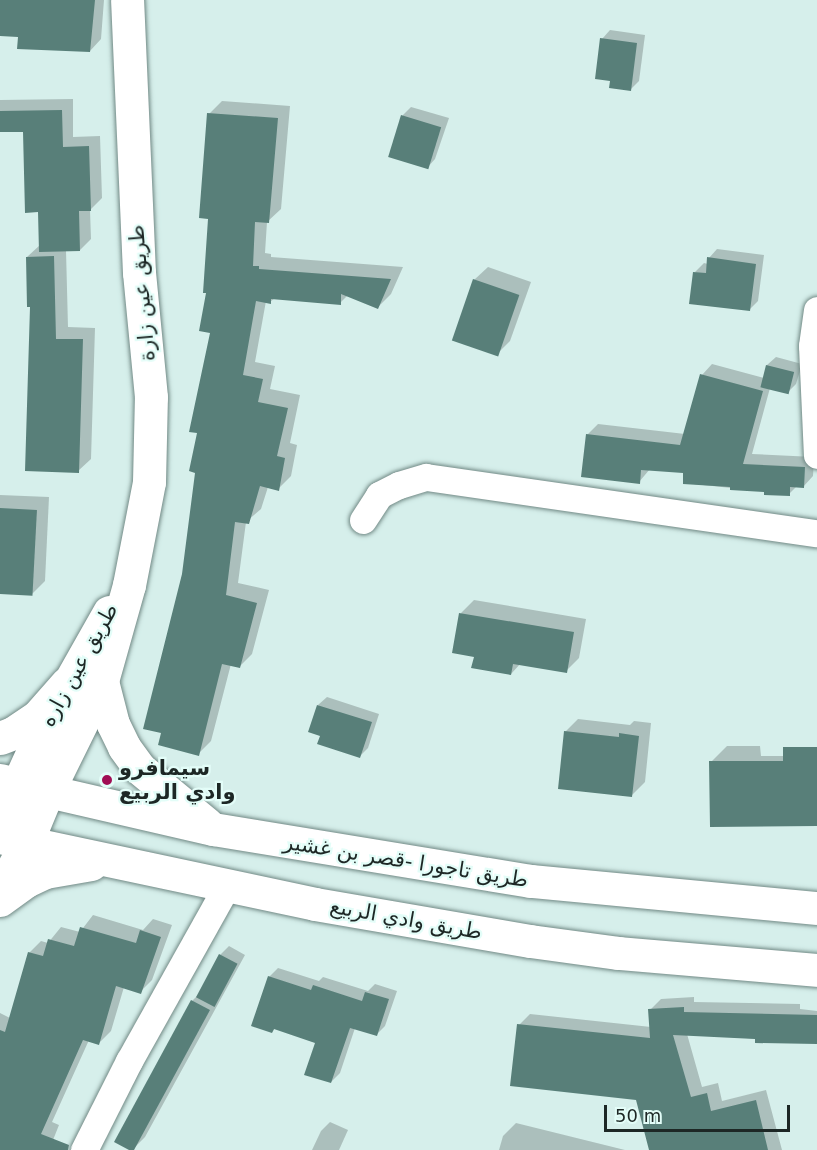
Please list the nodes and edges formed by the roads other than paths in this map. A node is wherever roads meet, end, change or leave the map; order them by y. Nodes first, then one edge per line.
1 (127, 0) edge
2 (817, 310) edge
3 (815, 345) edge
4 (817, 455) edge
5 (363, 520) dead end
6 (817, 533) edge
7 (129, 585) junction
8 (102, 681) junction
9 (67, 684) junction
10 (0, 738) edge
11 (8, 782) edge
12 (47, 793) junction
13 (0, 823) edge
14 (213, 829) junction
15 (13, 841) edge
16 (121, 863) junction
17 (227, 886) junction
18 (0, 891) edge
19 (0, 900) edge
20 (817, 908) edge
21 (817, 970) edge
22 (84, 1150) edge

1 - 7 main road, طريق عين زارة
2 - 3 street
3 - 4 street
5 - 6 street
7 - 8 main road, طريق عين زاره
7 - 9 main road, طريق عين زاره
8 - 12 main road, طريق عين زاره
8 - 14 main road
9 - 10 main road
9 - 11 main road, طريق عين زاره
11 - 12 main road, طريق تاجورا -قصر بن غشير
11 - 13 main road, طريق عين زاره
12 - 14 main road, طريق تاجورا -قصر بن غشير
12 - 15 main road, طريق عين زاره
14 - 20 main road, طريق تاجورا -قصر بن غشير
15 - 16 main road, طريق وادي الربيع
15 - 18 main road, طريق عين زاره
16 - 17 main road, طريق وادي الربيع
16 - 19 main road
17 - 21 main road, طريق وادي الربيع
17 - 22 street

